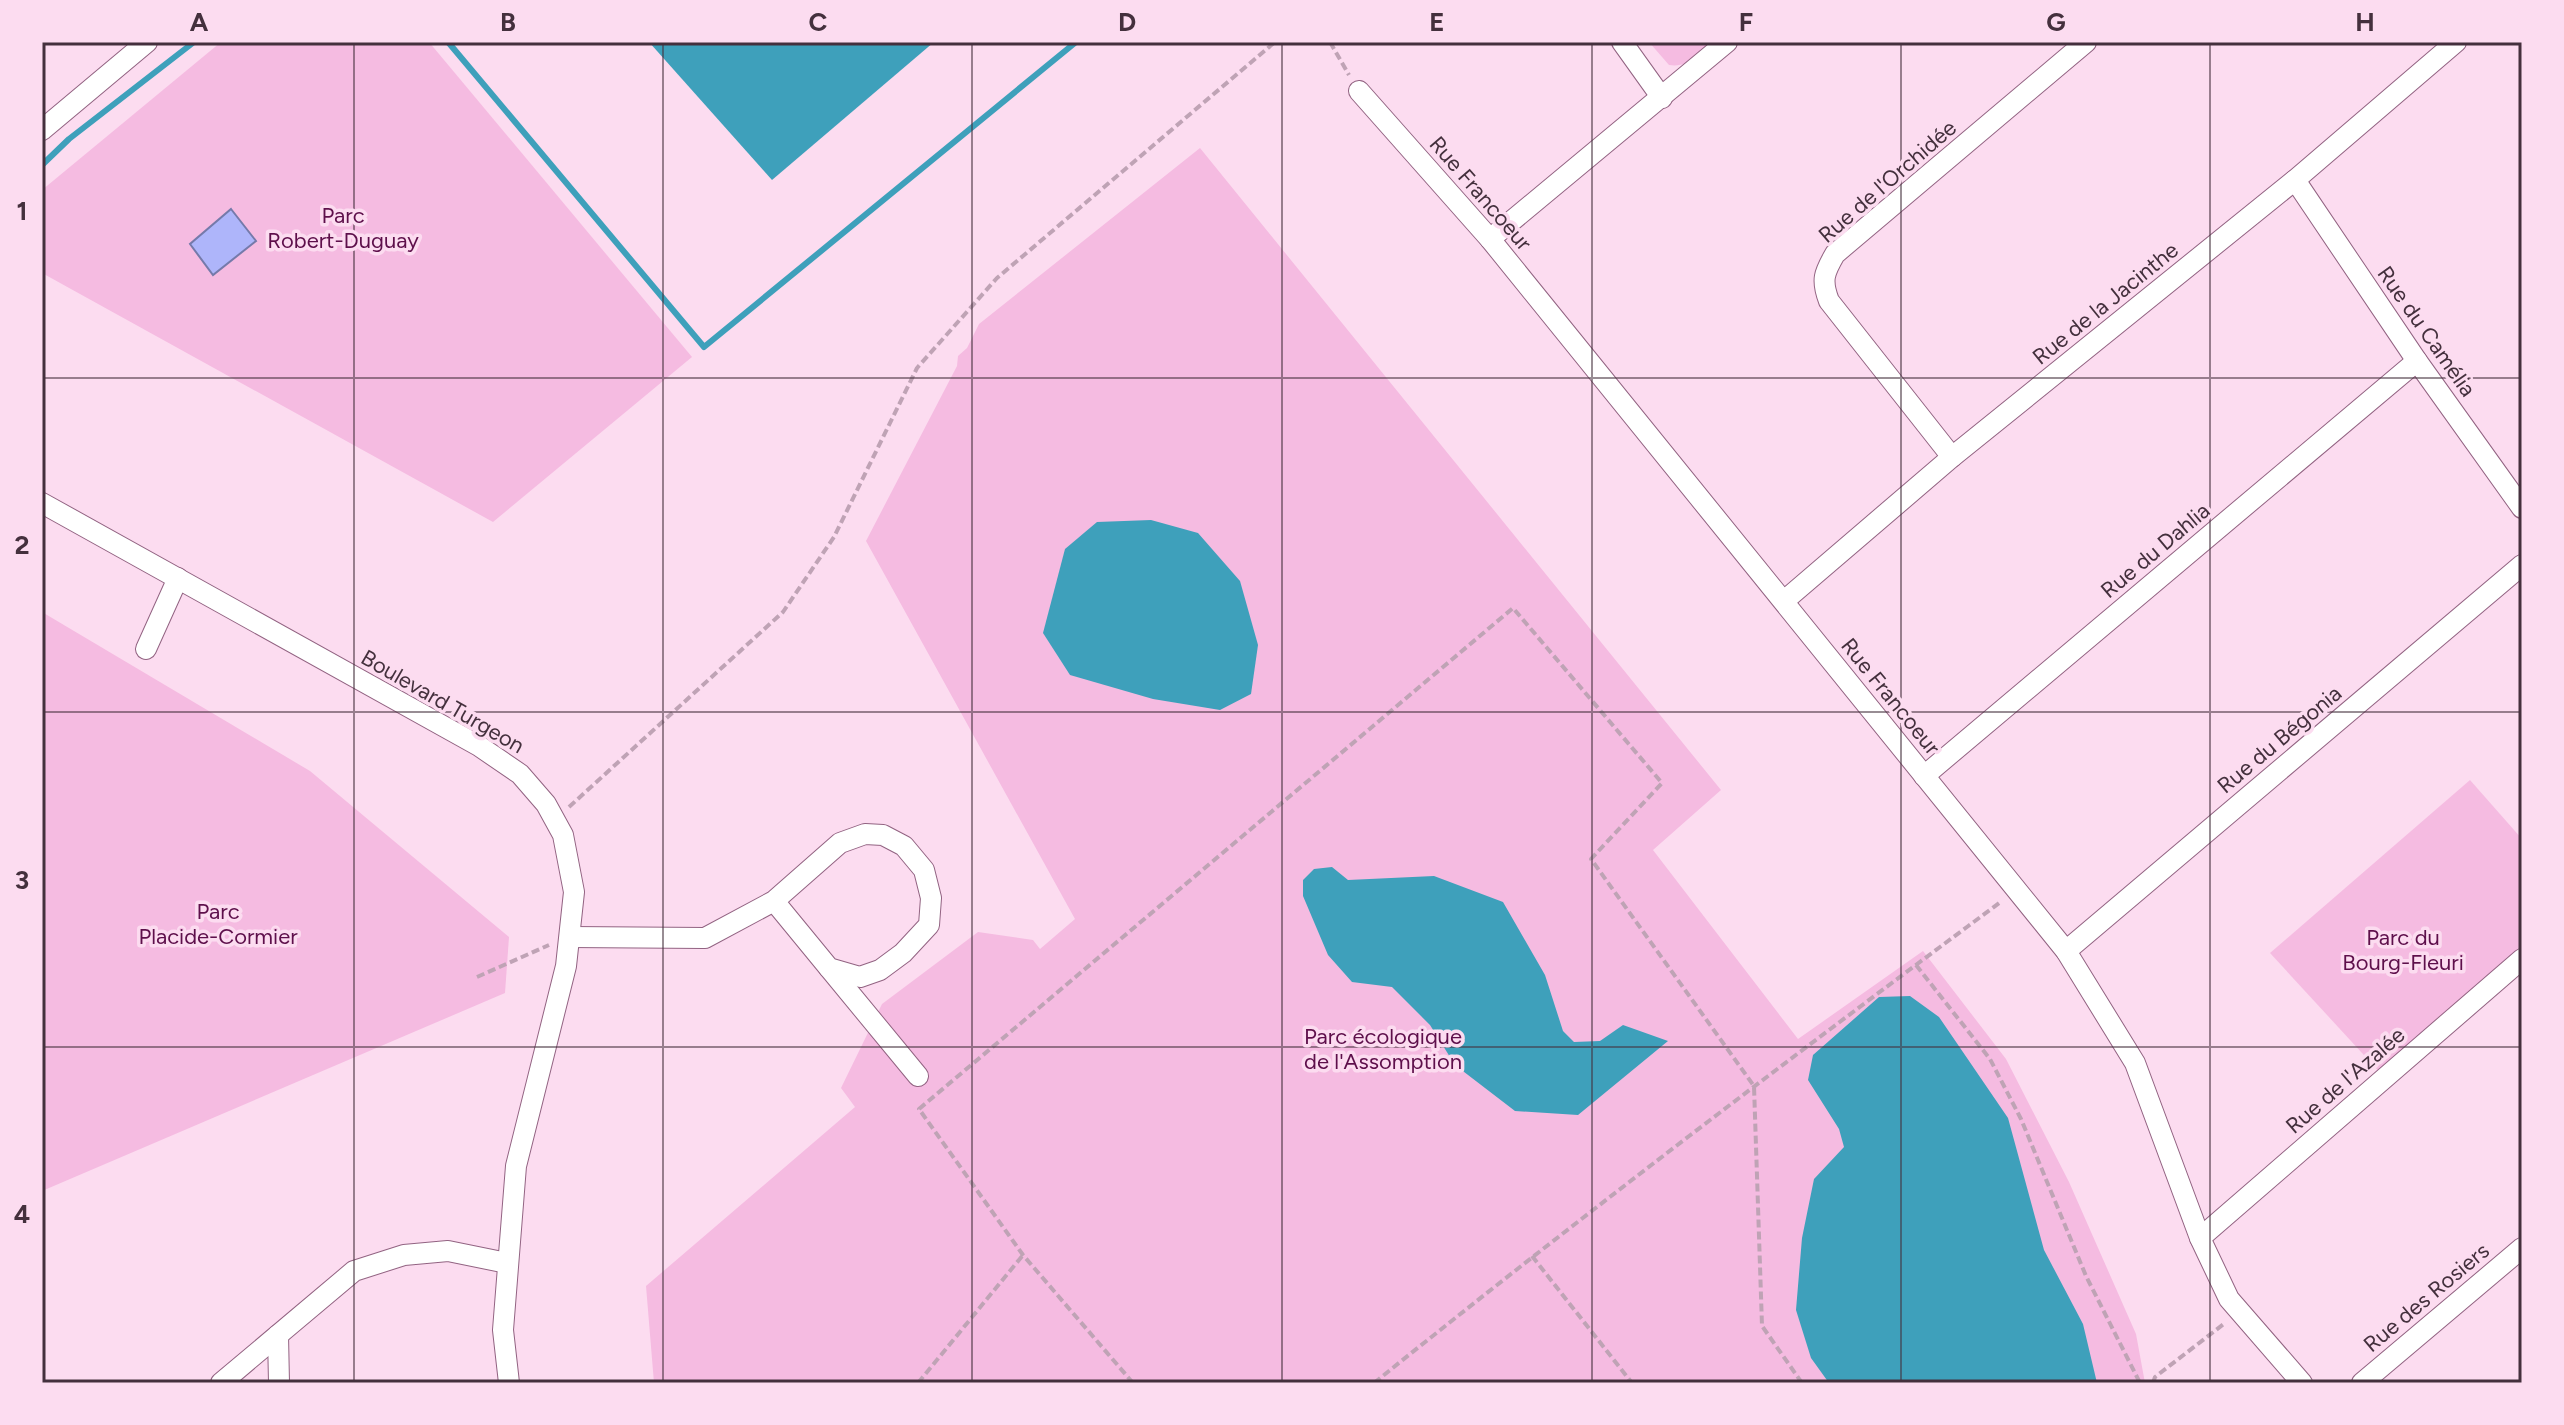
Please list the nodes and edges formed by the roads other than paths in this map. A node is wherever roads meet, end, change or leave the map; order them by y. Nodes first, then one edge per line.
1 (147, 42) edge
2 (1622, 42) edge
3 (1727, 42) edge
4 (2086, 42) edge
5 (2456, 42) edge
6 (1359, 91) road end
7 (1662, 98) junction
8 (42, 130) edge
9 (2295, 180) junction
10 (1490, 239) junction
11 (2417, 361) junction
12 (1952, 457) junction
13 (42, 503) edge
14 (2522, 508) edge
15 (2522, 565) edge
16 (178, 578) junction
17 (1784, 601) junction
18 (146, 649) dead end
19 (1924, 776) junction
20 (774, 901) junction
21 (570, 937) junction
22 (2066, 951) junction
23 (2522, 959) edge
24 (829, 968) junction
25 (918, 1076) dead end
26 (2200, 1238) junction
27 (2521, 1250) edge
28 (507, 1263) junction
29 (278, 1335) junction
30 (221, 1383) edge
31 (279, 1383) edge
32 (509, 1383) edge
33 (2302, 1383) edge
34 (2362, 1383) edge

1 - 8 street
2 - 7 street
3 - 7 street
4 - 12 street, Rue de l'Orchidée
5 - 9 street, Rue de la Jacinthe
6 - 10 street, Rue Francoeur
7 - 10 street
9 - 11 street, Rue du Camélia
9 - 12 street, Rue de la Jacinthe
10 - 17 street, Rue Francoeur
11 - 14 street, Rue du Camélia
11 - 19 street, Rue du Dahlia
12 - 17 street, Rue de la Jacinthe
13 - 16 street, Boulevard Turgeon
15 - 22 street, Rue du Bégonia
16 - 18 street
16 - 21 street, Boulevard Turgeon
17 - 19 street, Rue Francoeur
19 - 22 street, Rue Francoeur
20 - 21 street
20 - 24 street
20 - 24 street
21 - 28 street, Boulevard Turgeon
22 - 26 street, Rue Francoeur
23 - 26 street, Rue de l'Azalée
24 - 25 street
26 - 33 street, Rue Francoeur
27 - 34 street, Rue des Rosiers
28 - 29 street
28 - 32 street, Boulevard Turgeon
29 - 30 street
29 - 31 street

